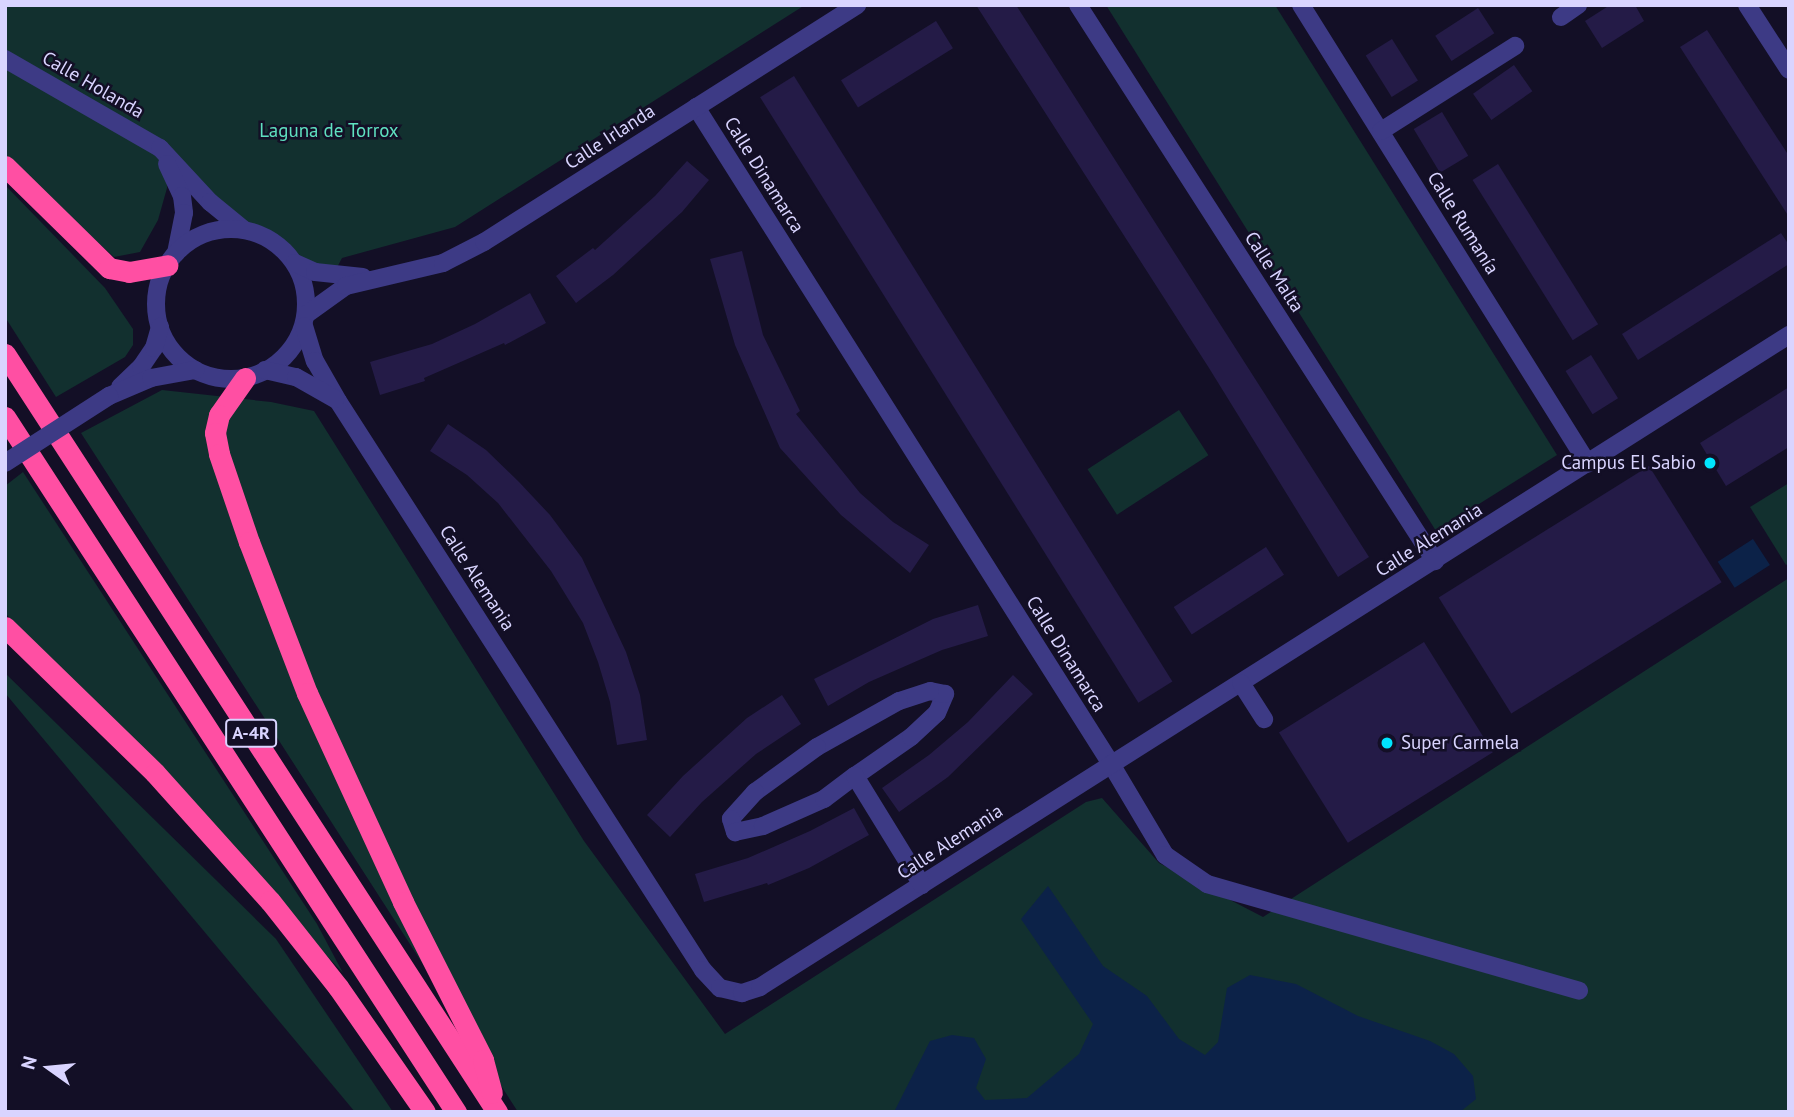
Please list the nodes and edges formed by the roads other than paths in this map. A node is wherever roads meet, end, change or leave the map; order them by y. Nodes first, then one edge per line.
1 (856, 5) edge
2 (1078, 5) edge
3 (1301, 5) edge
4 (1578, 5) edge
5 (1747, 5) edge
6 (1561, 17) dead end
7 (1515, 46) dead end
8 (5, 59) edge
9 (1789, 70) edge
10 (696, 107) junction
11 (1381, 131) junction
12 (160, 148) junction
13 (5, 166) edge
14 (243, 229) junction
15 (171, 259) junction
16 (295, 264) junction
17 (374, 277) junction
18 (305, 320) junction
19 (160, 327) junction
20 (1789, 335) edge
21 (5, 354) edge
22 (195, 369) junction
23 (265, 370) junction
24 (245, 378) junction
25 (109, 396) junction
26 (338, 401) junction
27 (5, 417) edge
28 (5, 463) edge
29 (1588, 464) junction
30 (1435, 561) junction
31 (5, 627) edge
32 (1241, 682) junction
33 (1264, 719) dead end
34 (1111, 764) junction
35 (855, 776) junction
36 (922, 885) junction
37 (1579, 991) dead end
38 (425, 1112) edge
39 (456, 1112) edge
40 (497, 1112) edge

1 - 10 street, Calle Irlanda
2 - 30 street, Calle Malta
3 - 11 street, Calle Rumanía
4 - 6 street
5 - 9 street
7 - 11 street
8 - 12 street, Calle Holanda
10 - 17 street, Calle Irlanda
10 - 34 street, Calle Dinamarca
11 - 29 street, Calle Rumanía
12 - 14 street, Calle Holanda
12 - 15 street
13 - 15 highway
14 - 15 street
14 - 16 street
15 - 19 street
16 - 17 street, Calle Irlanda
16 - 18 street
17 - 18 street, Calle Irlanda
18 - 23 street
18 - 26 street, Calle Alemania
19 - 22 street
19 - 25 street
20 - 29 street, Calle Alemania
21 - 40 highway, A-4R
22 - 24 street
22 - 25 street
23 - 24 street
23 - 26 street, Calle Alemania
24 - 40 highway
25 - 28 street, bridge
26 - 36 street, Calle Alemania
27 - 39 highway, A-4R
29 - 30 street, Calle Alemania
30 - 32 street, Calle Alemania
31 - 38 highway
32 - 33 street
32 - 34 street, Calle Alemania
34 - 36 street, Calle Alemania
34 - 37 street, Calle Dinamarca
35 - 35 street
35 - 36 street

